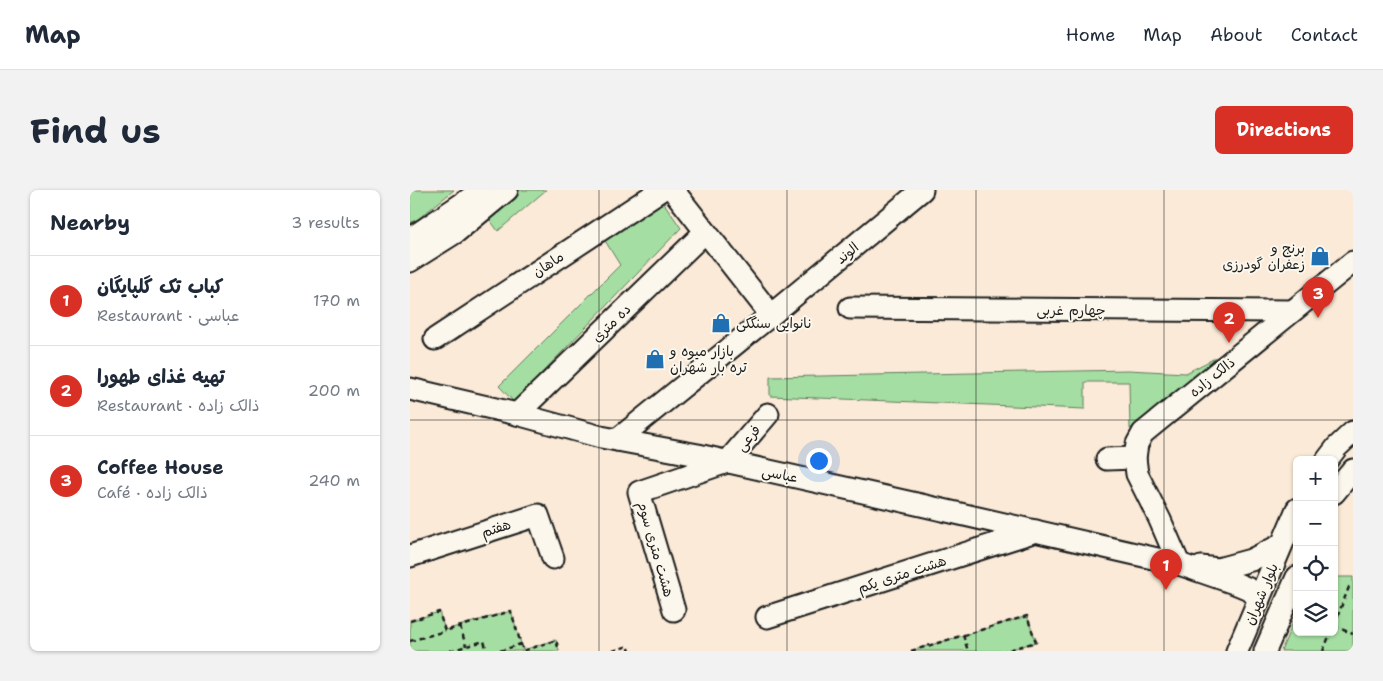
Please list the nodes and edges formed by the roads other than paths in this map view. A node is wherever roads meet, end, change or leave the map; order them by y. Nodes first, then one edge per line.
1 (481, 190) edge
2 (507, 190) edge
3 (661, 190) edge
4 (673, 190) edge
5 (922, 190) edge
6 (706, 232) junction
7 (410, 239) edge
8 (410, 261) edge
9 (1353, 262) edge
10 (850, 308) dead end
11 (1292, 311) junction
12 (771, 315) junction
13 (435, 338) dead end
14 (412, 393) edge
15 (517, 414) junction
16 (768, 414) dead end
17 (1353, 432) edge
18 (616, 440) junction
19 (1330, 456) edge
20 (1107, 458) dead end
21 (1135, 458) junction
22 (727, 462) junction
23 (1353, 470) edge
24 (1338, 488) edge
25 (1293, 517) edge
26 (1160, 520) junction
27 (1036, 531) junction
28 (1281, 544) junction
29 (410, 556) edge
30 (1144, 557) junction
31 (553, 558) dead end
32 (1178, 564) junction
33 (1293, 585) edge
34 (1259, 599) junction
35 (674, 610) dead end
36 (767, 617) dead end
37 (1237, 651) edge
38 (1265, 651) edge

1 - 7 street
2 - 8 street
3 - 13 street, ماهان
4 - 6 street
5 - 12 street, الوند
6 - 12 street
6 - 15 street, ده متری
9 - 11 street, ذالک زاده
10 - 11 street, چهارم غربی
11 - 21 street, ذالک زاده
12 - 18 street, الوند
14 - 15 street, عباسی
15 - 18 street, عباسی
16 - 22 street, فرعی
17 - 19 street
18 - 22 street, عباسی
20 - 21 street
21 - 26 street
22 - 27 street, عباسی
22 - 35 street, هشت متری سوم
23 - 24 street
25 - 28 street, بلوار شهران
26 - 30 street
26 - 32 street
27 - 30 street, عباسی
27 - 36 street, هشت متری یکم
28 - 32 street
28 - 34 street, بلوار شهران
29 - 31 street, هفتم
30 - 32 street, عباسی
32 - 34 street
33 - 38 street, بلوار شهران
34 - 37 street, بلوار شهران

